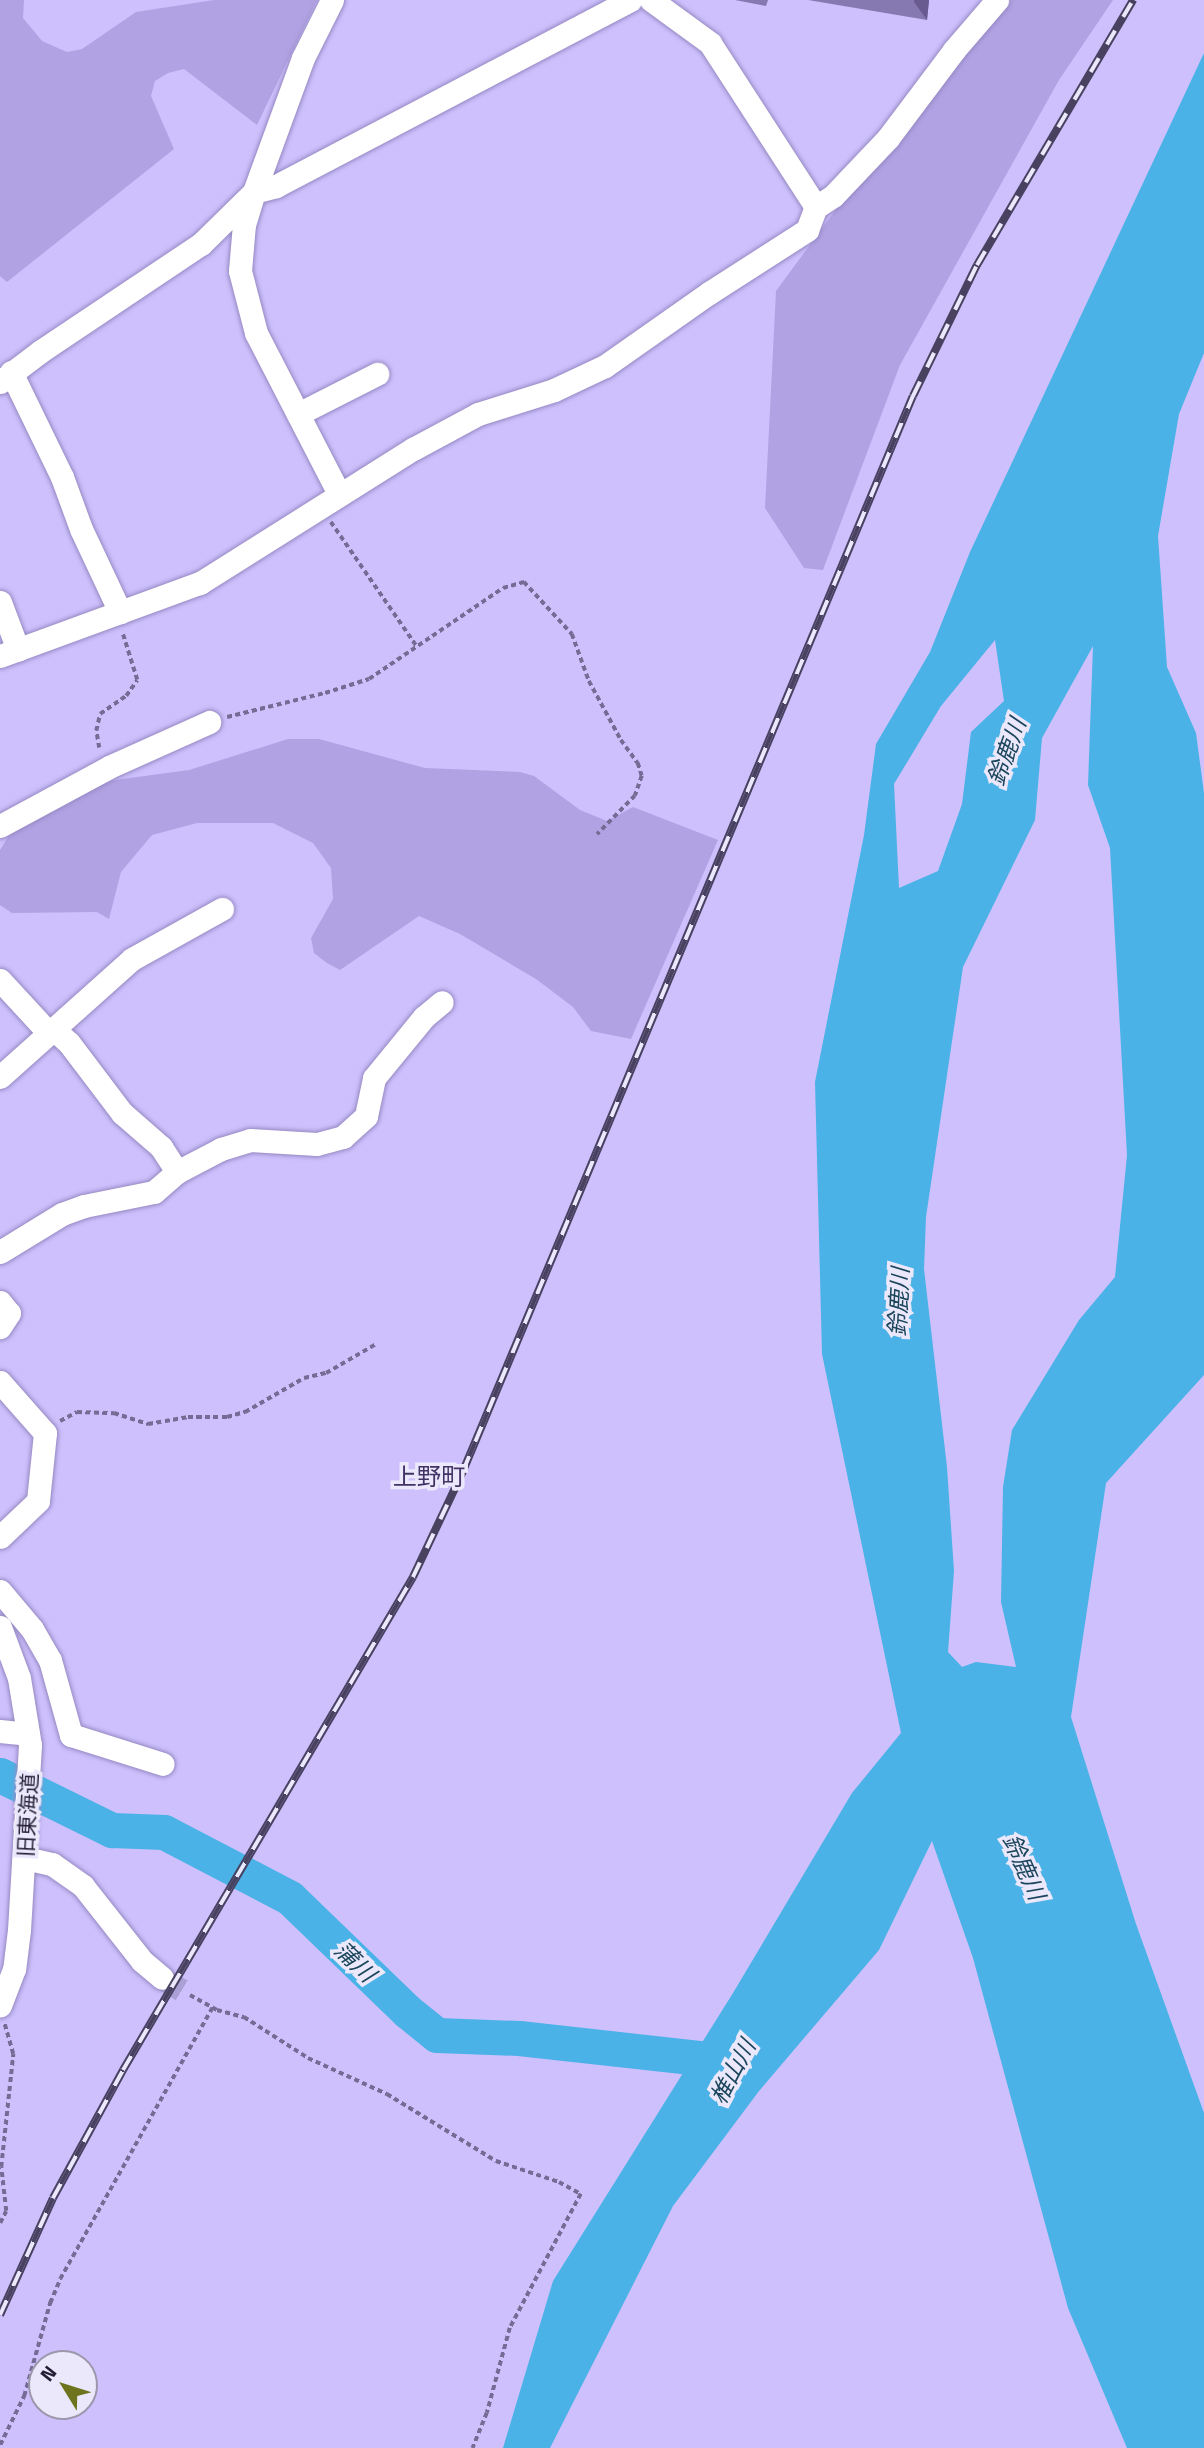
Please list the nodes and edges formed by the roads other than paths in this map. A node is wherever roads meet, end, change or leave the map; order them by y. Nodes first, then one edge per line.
1 (332, 0) edge
2 (630, 0) edge
3 (651, 0) edge
4 (997, 0) edge
5 (254, 192) junction
6 (816, 206) junction
7 (377, 374) dead end
8 (6, 377) edge
9 (298, 414) junction
10 (330, 500) junction
11 (0, 602) edge
12 (118, 613) junction
13 (9, 653) edge
14 (209, 722) road end
15 (0, 826) edge
16 (222, 909) dead end
17 (0, 980) edge
18 (442, 1002) dead end
19 (48, 1032) junction
20 (0, 1077) edge
21 (177, 1172) junction
22 (0, 1252) edge
23 (0, 1302) edge
24 (0, 1327) edge
25 (0, 1382) edge
26 (0, 1537) edge
27 (0, 1591) edge
28 (0, 1627) edge
29 (0, 1731) edge
30 (29, 1739) junction
31 (163, 1764) dead end
32 (25, 1858) junction
33 (162, 1978) tunnel mouth
34 (0, 2004) edge

1 - 5 street
2 - 5 street
3 - 6 street
4 - 6 street
5 - 8 street
5 - 9 street
6 - 10 street
7 - 9 street
8 - 12 street
9 - 10 street
10 - 12 street
11 - 13 street
12 - 13 street
14 - 15 street
16 - 19 street
17 - 19 street
18 - 21 street
19 - 20 street
19 - 21 street
21 - 22 street
23 - 24 street
25 - 26 street
27 - 31 street
28 - 30 street, 旧東海道
29 - 30 street
30 - 32 street, 旧東海道
32 - 33 street
32 - 34 street, 旧東海道

